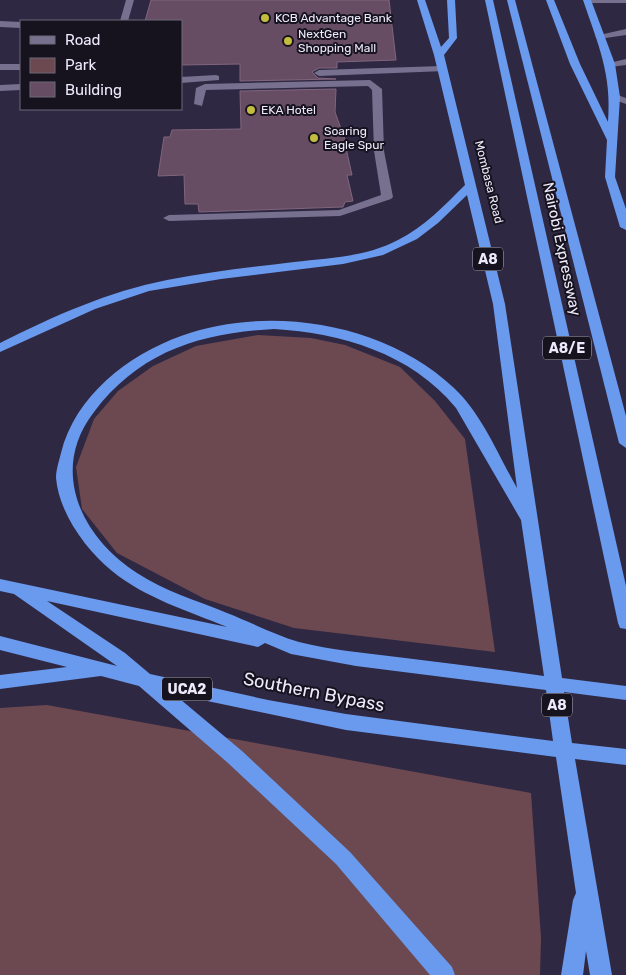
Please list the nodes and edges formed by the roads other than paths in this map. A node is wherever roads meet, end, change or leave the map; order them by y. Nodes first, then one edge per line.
1 (130, 0) edge
2 (421, 0) edge
3 (451, 0) edge
4 (489, 0) edge
5 (511, 0) edge
6 (550, 0) edge
7 (587, 0) edge
8 (626, 0) edge
9 (124, 20) edge
10 (0, 24) edge
11 (20, 24) edge
12 (626, 32) edge
13 (599, 36) junction
14 (439, 55) junction
15 (626, 62) edge
16 (610, 64) junction
17 (0, 67) edge
18 (20, 67) edge
19 (442, 69) junction
20 (342, 72) junction
21 (356, 72) junction
22 (182, 80) edge
23 (344, 83) junction
24 (360, 83) junction
25 (20, 87) edge
26 (0, 88) edge
27 (615, 97) junction
28 (626, 101) edge
29 (199, 104) dead end
30 (612, 140) junction
31 (610, 177) junction
32 (471, 185) junction
33 (626, 187) edge
34 (169, 218) dead end
35 (626, 227) edge
36 (0, 348) edge
37 (626, 442) edge
38 (529, 524) junction
39 (0, 579) edge
40 (0, 586) edge
41 (626, 623) edge
42 (0, 643) edge
43 (299, 649) junction
44 (104, 670) junction
45 (0, 682) edge
46 (626, 694) edge
47 (626, 757) edge
48 (585, 886) junction
49 (444, 975) edge
50 (572, 975) edge
51 (601, 975) edge

1 - 9 street
2 - 14 highway, Mombasa Road / A8
3 - 14 highway
4 - 41 highway, Nairobi Expressway / A8/E
5 - 37 highway, Nairobi Expressway / A8/E
6 - 30 highway
7 - 8 street
7 - 13 highway
10 - 11 street
12 - 13 street
13 - 16 highway
14 - 19 highway, Mombasa Road / A8
15 - 16 street
16 - 27 highway
17 - 18 street
19 - 21 street
19 - 32 highway, Mombasa Road / A8
20 - 21 street
20 - 22 street
20 - 23 street
21 - 24 street
23 - 24 street
23 - 29 street
24 - 34 street
25 - 26 street
27 - 28 street
27 - 30 highway
30 - 31 highway
31 - 33 highway
31 - 35 highway
32 - 36 highway
32 - 38 highway, Mombasa Road / A8
38 - 43 highway
38 - 48 highway, A8
39 - 49 highway
40 - 43 highway
42 - 44 highway, Southern Bypass / UCA2
43 - 46 highway
44 - 45 highway
44 - 47 highway, Southern Bypass / UCA2
48 - 50 highway
48 - 51 highway, A8

